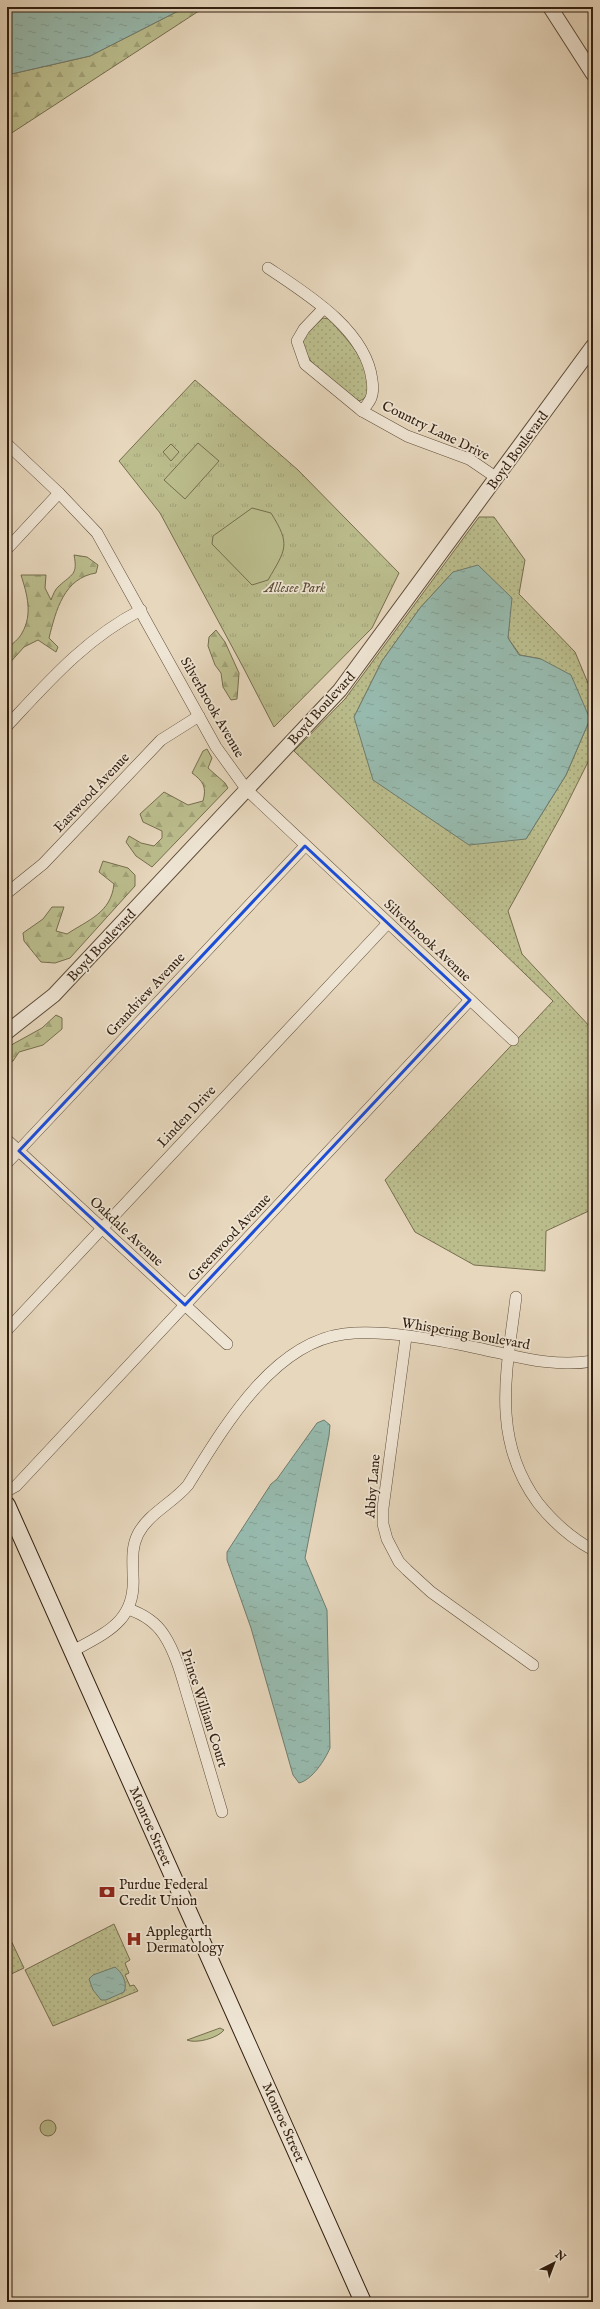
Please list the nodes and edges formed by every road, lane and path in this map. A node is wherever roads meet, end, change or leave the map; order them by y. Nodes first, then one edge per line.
1 (550, 7) edge
2 (593, 74) edge
3 (268, 268) dead end
4 (324, 308) junction
5 (593, 346) edge
6 (362, 411) junction
7 (7, 444) edge
8 (497, 478) junction
9 (59, 493) junction
10 (7, 549) edge
11 (141, 610) junction
12 (199, 716) junction
13 (7, 726) edge
14 (247, 790) junction
15 (305, 846) junction
16 (7, 893) edge
17 (388, 923) junction
18 (470, 1000) junction
19 (7, 1032) edge
20 (513, 1040) dead end
21 (7, 1140) edge
22 (19, 1151) junction
23 (7, 1163) edge
24 (102, 1228) junction
25 (516, 1297) dead end
26 (185, 1305) junction
27 (7, 1330) edge
28 (406, 1337) junction
29 (227, 1344) dead end
30 (509, 1355) junction
31 (593, 1361) edge
32 (7, 1491) edge
33 (7, 1505) edge
34 (593, 1550) edge
35 (128, 1609) junction
36 (73, 1651) junction
37 (533, 1665) dead end
38 (222, 1812) dead end
39 (363, 2302) edge

1 - 2 street
3 - 4 street, Country Lane Drive
4 - 6 street, Country Lane Drive
4 - 6 street, Country Lane Drive
5 - 8 street, Boyd Boulevard
6 - 8 street, Country Lane Drive
7 - 9 street, Silverbrook Avenue
8 - 14 street, Boyd Boulevard
9 - 10 street
9 - 11 street, Silverbrook Avenue
11 - 12 street, Silverbrook Avenue
11 - 13 street
12 - 14 street, Silverbrook Avenue
12 - 16 street, Eastwood Avenue
14 - 15 street, Silverbrook Avenue
14 - 19 street, Boyd Boulevard
15 - 17 street, Silverbrook Avenue
15 - 22 street, Grandview Avenue
17 - 18 street, Silverbrook Avenue
17 - 24 street, Linden Drive
18 - 20 street, Silverbrook Avenue
18 - 26 street, Greenwood Avenue
21 - 22 street, Oakdale Avenue
22 - 23 street, Grandview Avenue
22 - 24 street, Oakdale Avenue
24 - 26 street, Oakdale Avenue
24 - 27 street, Linden Drive
25 - 30 street
26 - 29 street, Oakdale Avenue
26 - 32 street, Greenwood Avenue
28 - 30 street, Whispering Boulevard
28 - 35 street, Whispering Boulevard
28 - 37 street, Abby Lane
30 - 31 street, Whispering Boulevard
30 - 34 street
33 - 36 main road, Monroe Street
35 - 36 street, Whispering Boulevard
35 - 38 street, Prince William Court
36 - 39 main road, Monroe Street

